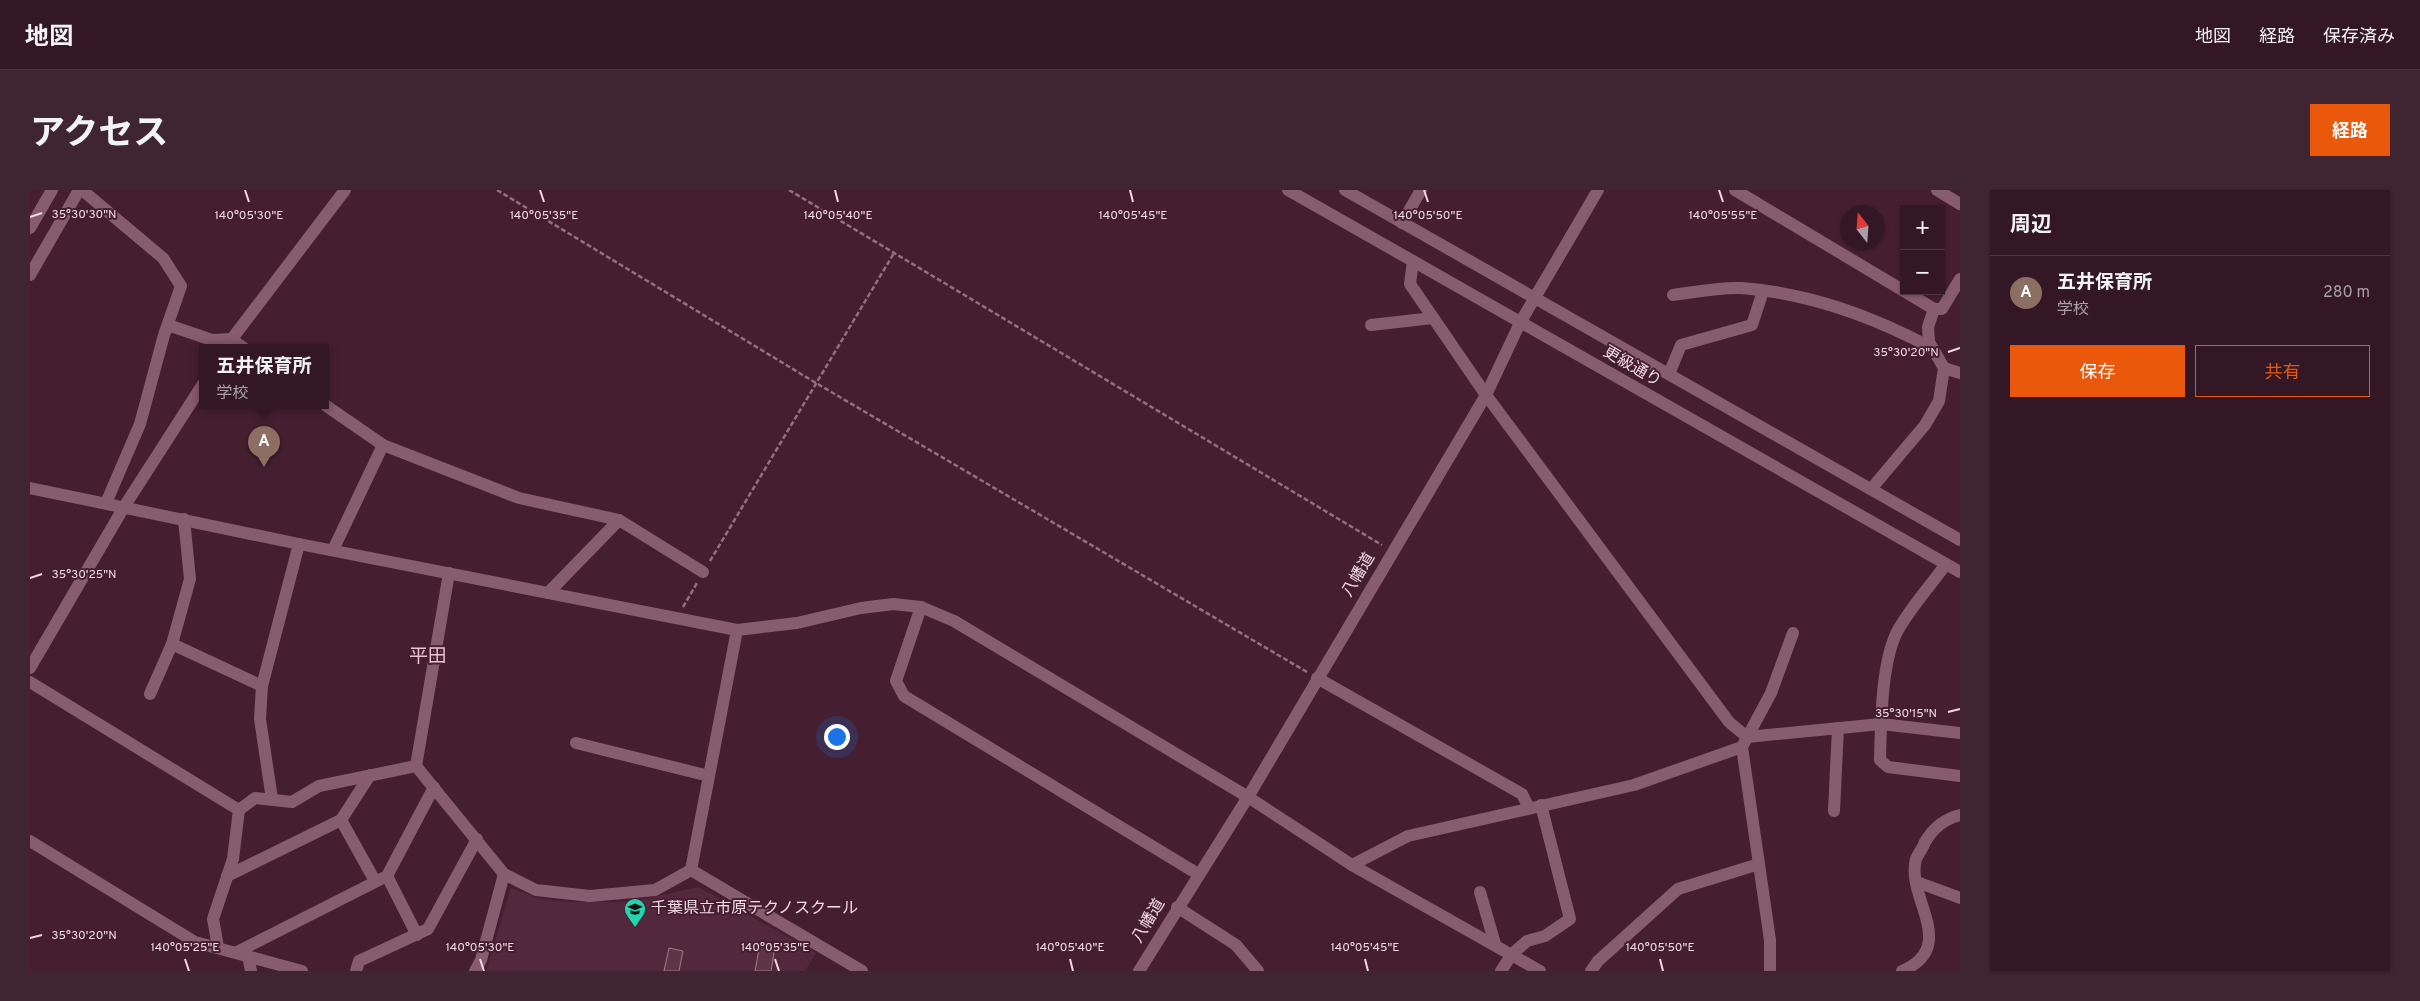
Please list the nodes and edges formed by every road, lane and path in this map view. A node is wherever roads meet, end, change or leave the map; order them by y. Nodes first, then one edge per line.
1 (52, 190) edge
2 (80, 190) edge
3 (345, 190) edge
4 (497, 190) edge
5 (789, 190) edge
6 (1288, 190) edge
7 (1345, 190) edge
8 (1422, 190) edge
9 (1598, 190) edge
10 (1735, 190) edge
11 (1937, 190) edge
12 (1960, 204) edge
13 (1402, 223) junction
14 (30, 228) edge
15 (894, 252) junction
16 (1413, 261) junction
17 (30, 276) edge
18 (1960, 279) edge
19 (1900, 289) edge
20 (1763, 291) junction
21 (1673, 294) dead end
22 (1911, 295) edge
23 (1535, 297) junction
24 (1934, 309) junction
25 (1433, 318) junction
26 (1520, 322) junction
27 (168, 325) junction
28 (1371, 325) dead end
29 (228, 344) edge
30 (1932, 348) junction
31 (1944, 368) junction
32 (1960, 373) edge
33 (1668, 374) junction
34 (816, 383) junction
35 (199, 390) edge
36 (1486, 395) junction
37 (329, 408) edge
38 (383, 445) junction
39 (30, 488) edge
40 (1871, 489) junction
41 (106, 503) junction
42 (124, 507) junction
43 (184, 519) junction
44 (619, 520) junction
45 (1960, 540) edge
46 (299, 544) junction
47 (334, 550) junction
48 (1392, 551) junction
49 (1946, 564) junction
50 (703, 572) junction
51 (1960, 572) edge
52 (449, 573) junction
53 (548, 593) junction
54 (921, 607) junction
55 (678, 617) junction
56 (737, 630) junction
57 (1793, 633) dead end
58 (172, 644) junction
59 (30, 668) edge
60 (1316, 678) junction
61 (30, 682) edge
62 (262, 686) junction
63 (150, 694) dead end
64 (1881, 724) junction
65 (1838, 728) junction
66 (1960, 733) edge
67 (1744, 742) junction
68 (576, 744) dead end
69 (416, 766) junction
70 (370, 775) junction
71 (709, 776) junction
72 (1960, 776) edge
73 (434, 787) junction
74 (1248, 797) junction
75 (272, 799) junction
76 (1535, 807) junction
77 (239, 810) junction
78 (1834, 811) dead end
79 (1960, 815) edge
80 (341, 820) junction
81 (477, 839) junction
82 (30, 841) edge
83 (1759, 864) junction
84 (1352, 865) junction
85 (691, 870) junction
86 (504, 874) junction
87 (1198, 874) junction
88 (227, 876) junction
89 (381, 878) junction
90 (1917, 882) junction
91 (1480, 892) dead end
92 (1960, 898) edge
93 (1177, 907) junction
94 (417, 935) junction
95 (1495, 944) junction
96 (218, 947) junction
97 (243, 954) junction
98 (1512, 954) junction
99 (251, 971) edge
100 (302, 971) edge
101 (356, 971) edge
102 (474, 971) edge
103 (862, 971) edge
104 (1139, 971) edge
105 (1258, 971) edge
106 (1501, 971) edge
107 (1540, 971) edge
108 (1590, 971) edge
109 (1770, 971) edge
110 (1902, 971) edge

1 - 14 street
2 - 17 street
2 - 27 street
3 - 29 street
4 - 34 path
5 - 15 path
6 - 16 street, 更級通り
7 - 13 street, 更級通り
8 - 13 street
9 - 23 street, 八幡道
10 - 19 street
11 - 12 street
13 - 23 street, 更級通り
15 - 34 path
15 - 48 path
16 - 25 street
16 - 26 street, 更級通り
18 - 24 street
20 - 21 street
20 - 30 street
20 - 33 street
22 - 24 street
23 - 26 street, 八幡道
23 - 33 street, 更級通り
24 - 30 street
25 - 28 street
25 - 36 street
26 - 36 street, 八幡道
26 - 49 street, 更級通り
27 - 29 street
27 - 41 street
30 - 31 street
31 - 32 street
31 - 40 street
33 - 40 street, 更級通り
34 - 50 path
34 - 60 path
35 - 42 street
36 - 48 street, 八幡道
36 - 67 street
37 - 38 street
38 - 44 street
38 - 47 street
39 - 41 street
40 - 45 street, 更級通り
41 - 42 street
42 - 43 street
42 - 59 street
43 - 46 street
43 - 58 street
44 - 50 street
44 - 53 street
46 - 47 street
46 - 62 street
47 - 52 street
48 - 60 street, 八幡道
49 - 51 street, 更級通り
49 - 64 street
50 - 55 path
52 - 53 street
52 - 69 street
53 - 55 street
54 - 56 street
54 - 74 street
54 - 87 street
55 - 56 street
56 - 71 street
57 - 67 street
58 - 62 street
58 - 63 street
60 - 74 street, 八幡道
60 - 76 street
61 - 77 street
62 - 75 street
64 - 65 street
64 - 66 street
64 - 72 street
65 - 67 street
65 - 78 street
67 - 76 street
67 - 83 street
68 - 71 street
69 - 70 street
69 - 73 street
70 - 75 street
70 - 80 street
71 - 85 street
73 - 81 street
73 - 89 street
74 - 84 street
74 - 87 street, 八幡道
75 - 77 street
76 - 84 street
76 - 98 street
77 - 88 street
79 - 90 street
80 - 88 street
80 - 89 street
81 - 86 street
81 - 94 street
82 - 96 street
83 - 108 street
83 - 109 street
84 - 95 street
85 - 86 street
85 - 103 street
86 - 102 street
87 - 93 street, 八幡道
88 - 96 street
89 - 94 street
89 - 97 street
90 - 92 street
90 - 110 street
91 - 95 street
93 - 104 street, 八幡道
93 - 105 street
94 - 101 street
95 - 98 street
96 - 97 street
97 - 99 street
97 - 100 street
98 - 106 street
98 - 107 street

